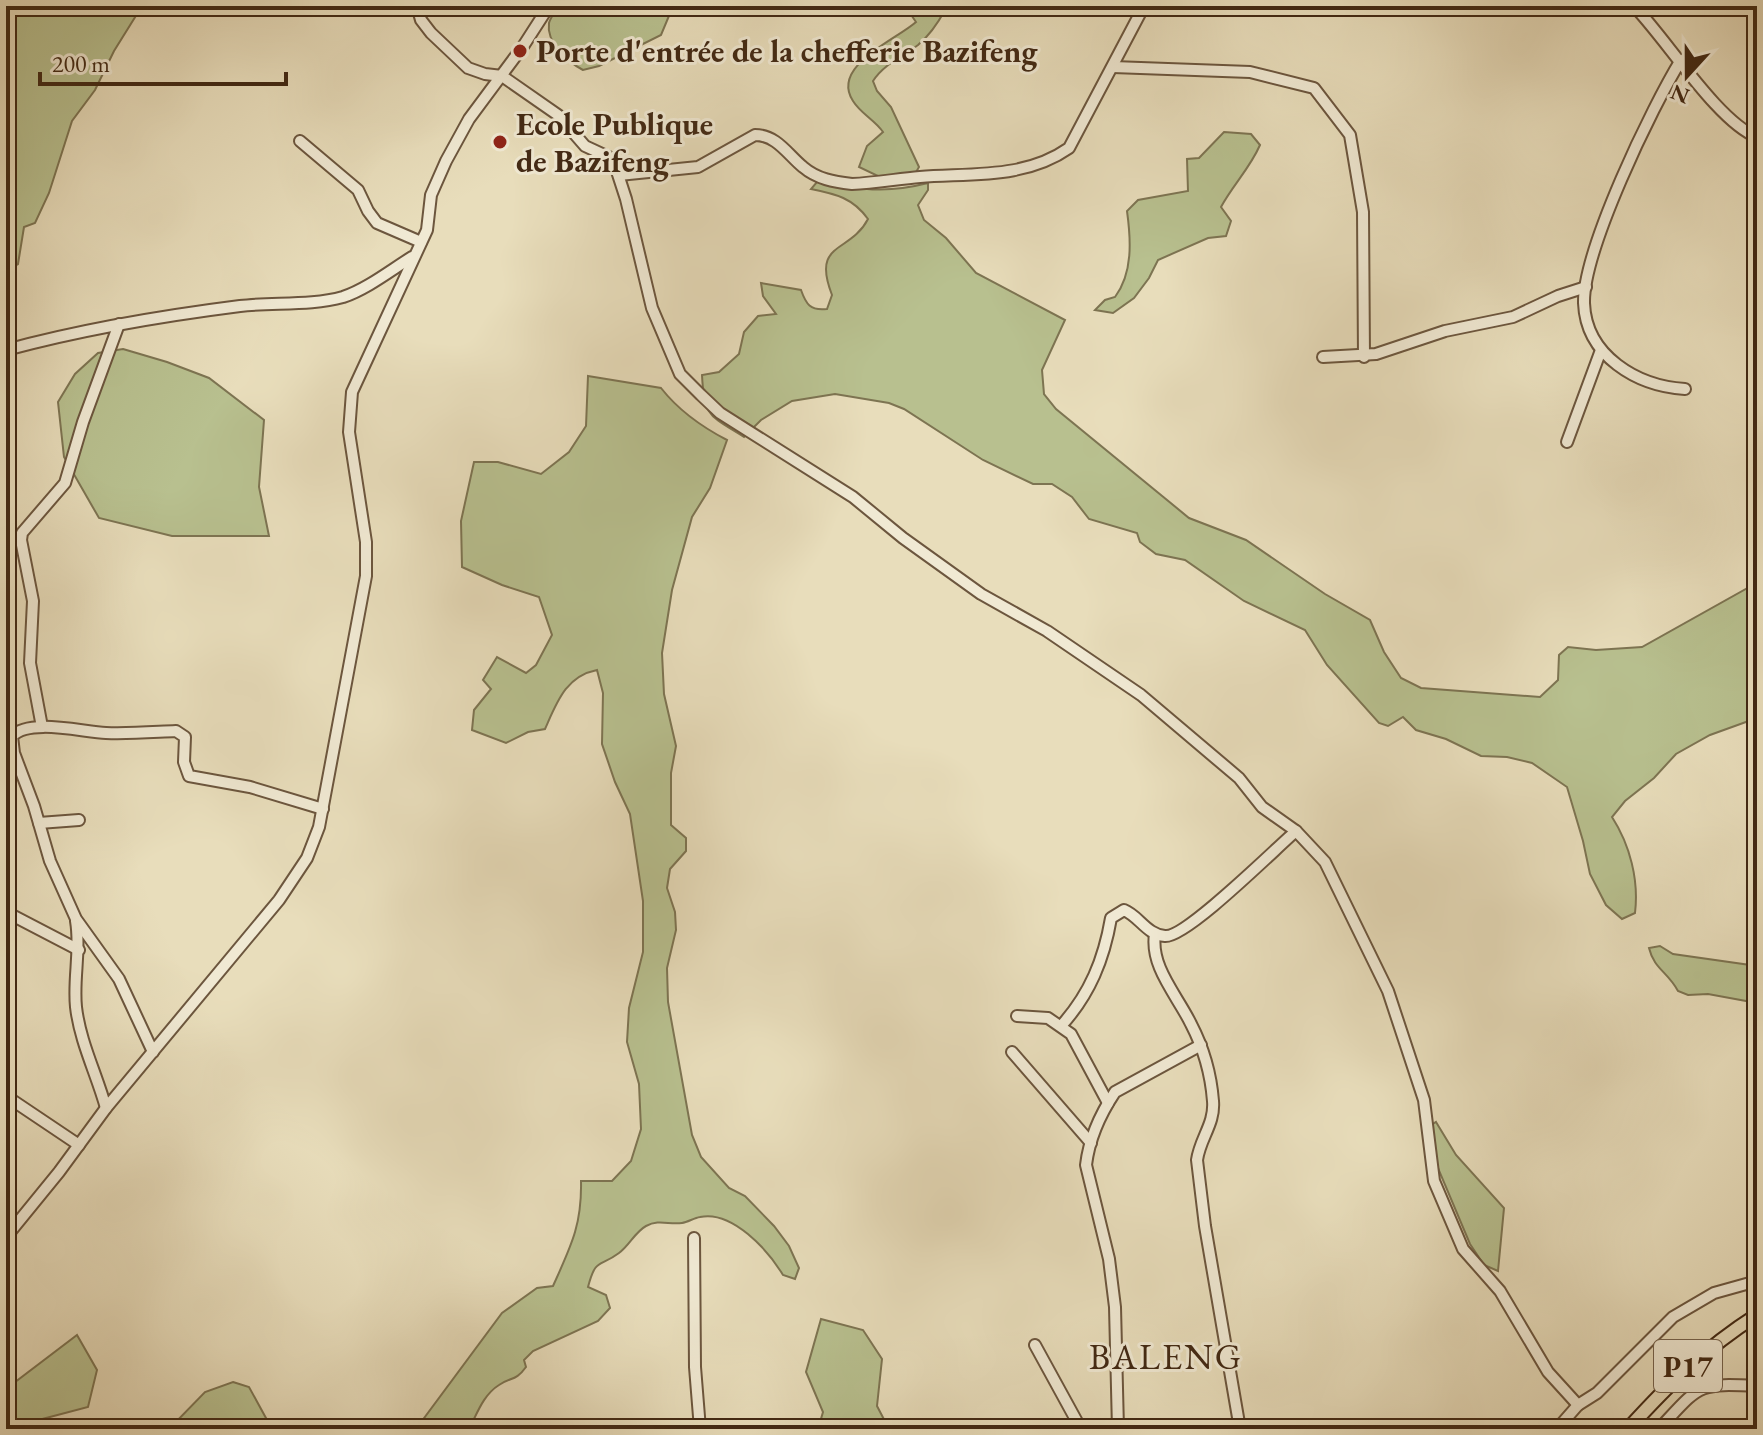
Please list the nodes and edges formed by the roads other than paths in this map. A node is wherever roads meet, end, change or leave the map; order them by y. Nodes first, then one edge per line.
1 (417, 6) edge
2 (549, 6) edge
3 (1144, 6) edge
4 (1634, 6) edge
5 (1681, 60) junction
6 (1113, 67) junction
7 (502, 76) junction
8 (1757, 137) edge
9 (300, 141) dead end
10 (613, 159) junction
11 (421, 242) junction
12 (413, 256) junction
13 (1586, 287) junction
14 (119, 324) junction
15 (6, 350) edge
16 (1601, 350) junction
17 (1323, 357) dead end
18 (1364, 357) junction
19 (1685, 389) dead end
20 (1567, 442) dead end
21 (42, 727) junction
22 (323, 809) junction
23 (79, 820) dead end
24 (39, 823) junction
25 (1296, 831) junction
26 (6, 912) edge
27 (76, 919) junction
28 (1155, 934) junction
29 (79, 950) junction
30 (1017, 1016) dead end
31 (1061, 1026) junction
32 (1201, 1045) junction
33 (153, 1052) junction
34 (1012, 1052) dead end
35 (6, 1096) edge
36 (1108, 1103) junction
37 (106, 1108) junction
38 (1091, 1143) junction
39 (79, 1145) junction
40 (6, 1237) edge
41 (694, 1238) dead end
42 (1757, 1281) edge
43 (1757, 1315) edge
44 (1035, 1345) dead end
45 (1757, 1386) edge
46 (1578, 1405) junction
47 (700, 1429) edge
48 (1081, 1429) edge
49 (1118, 1429) edge
50 (1240, 1429) edge
51 (1557, 1429) edge
52 (1628, 1429) edge
53 (1659, 1429) edge

1 - 7 street
2 - 7 street
3 - 6 street
4 - 5 street
5 - 8 street
5 - 13 street
6 - 10 street
6 - 18 street
7 - 10 street
7 - 11 street
9 - 11 street
10 - 25 street
11 - 12 street
12 - 14 street
12 - 22 street
13 - 16 street
13 - 18 street
14 - 15 street
14 - 21 street
16 - 19 street
16 - 20 street
17 - 18 street
21 - 22 street
21 - 24 street
22 - 33 street
23 - 24 street
24 - 27 street
25 - 28 street
25 - 46 street
26 - 29 street
27 - 29 street
27 - 33 street
28 - 31 street
28 - 32 street
29 - 37 street
30 - 31 street
31 - 36 street
32 - 36 street
32 - 50 street
33 - 37 street
34 - 38 street
35 - 39 street
36 - 38 street
37 - 39 street
38 - 49 street
39 - 40 street
41 - 47 street
42 - 46 street
43 - 52 main road, P17
44 - 48 street
45 - 53 street
46 - 51 street

